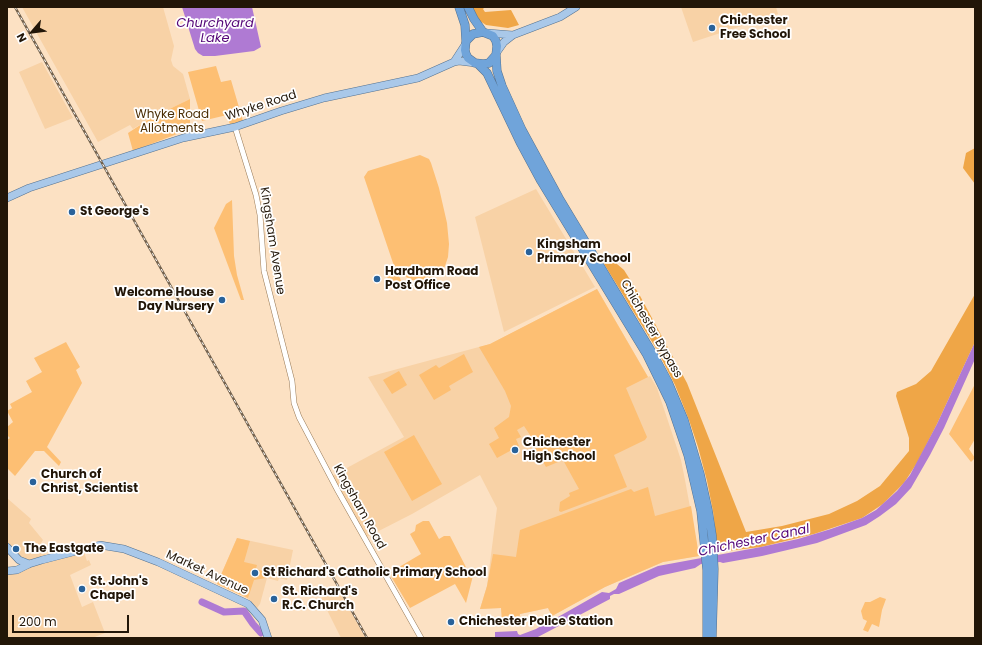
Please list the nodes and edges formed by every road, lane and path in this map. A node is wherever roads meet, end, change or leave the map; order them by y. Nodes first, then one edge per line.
1 (459, 7) edge
2 (468, 7) edge
3 (576, 7) edge
4 (486, 32) junction
5 (513, 35) junction
6 (466, 43) junction
7 (496, 53) junction
8 (454, 62) junction
9 (477, 64) junction
10 (235, 127) junction
11 (7, 198) edge
12 (292, 381) joint
13 (7, 547) edge
14 (710, 552) junction
15 (15, 557) junction
16 (29, 564) junction
17 (711, 570) junction
18 (9, 571) edge
19 (268, 638) edge
20 (421, 638) edge
21 (707, 638) edge
22 (712, 638) edge

1 - 6 highway
2 - 4 highway
3 - 5 main road
4 - 5 main road
4 - 6 highway
4 - 7 highway
5 - 7 main road
6 - 8 main road
6 - 9 highway
7 - 9 highway
7 - 14 highway, Chichester Bypass
8 - 9 main road, Whyke Road
8 - 10 main road, Whyke Road
9 - 14 highway, Chichester Bypass
10 - 11 main road, Whyke Road
10 - 12 street, Kingsham Avenue
12 - 20 street, Kingsham Road
13 - 15 main road
14 - 17 highway, Chichester Bypass
15 - 16 main road
15 - 18 main road
16 - 18 main road, Market Avenue
16 - 19 main road, Market Avenue
17 - 21 highway, Chichester Bypass
17 - 22 highway, Chichester Bypass

